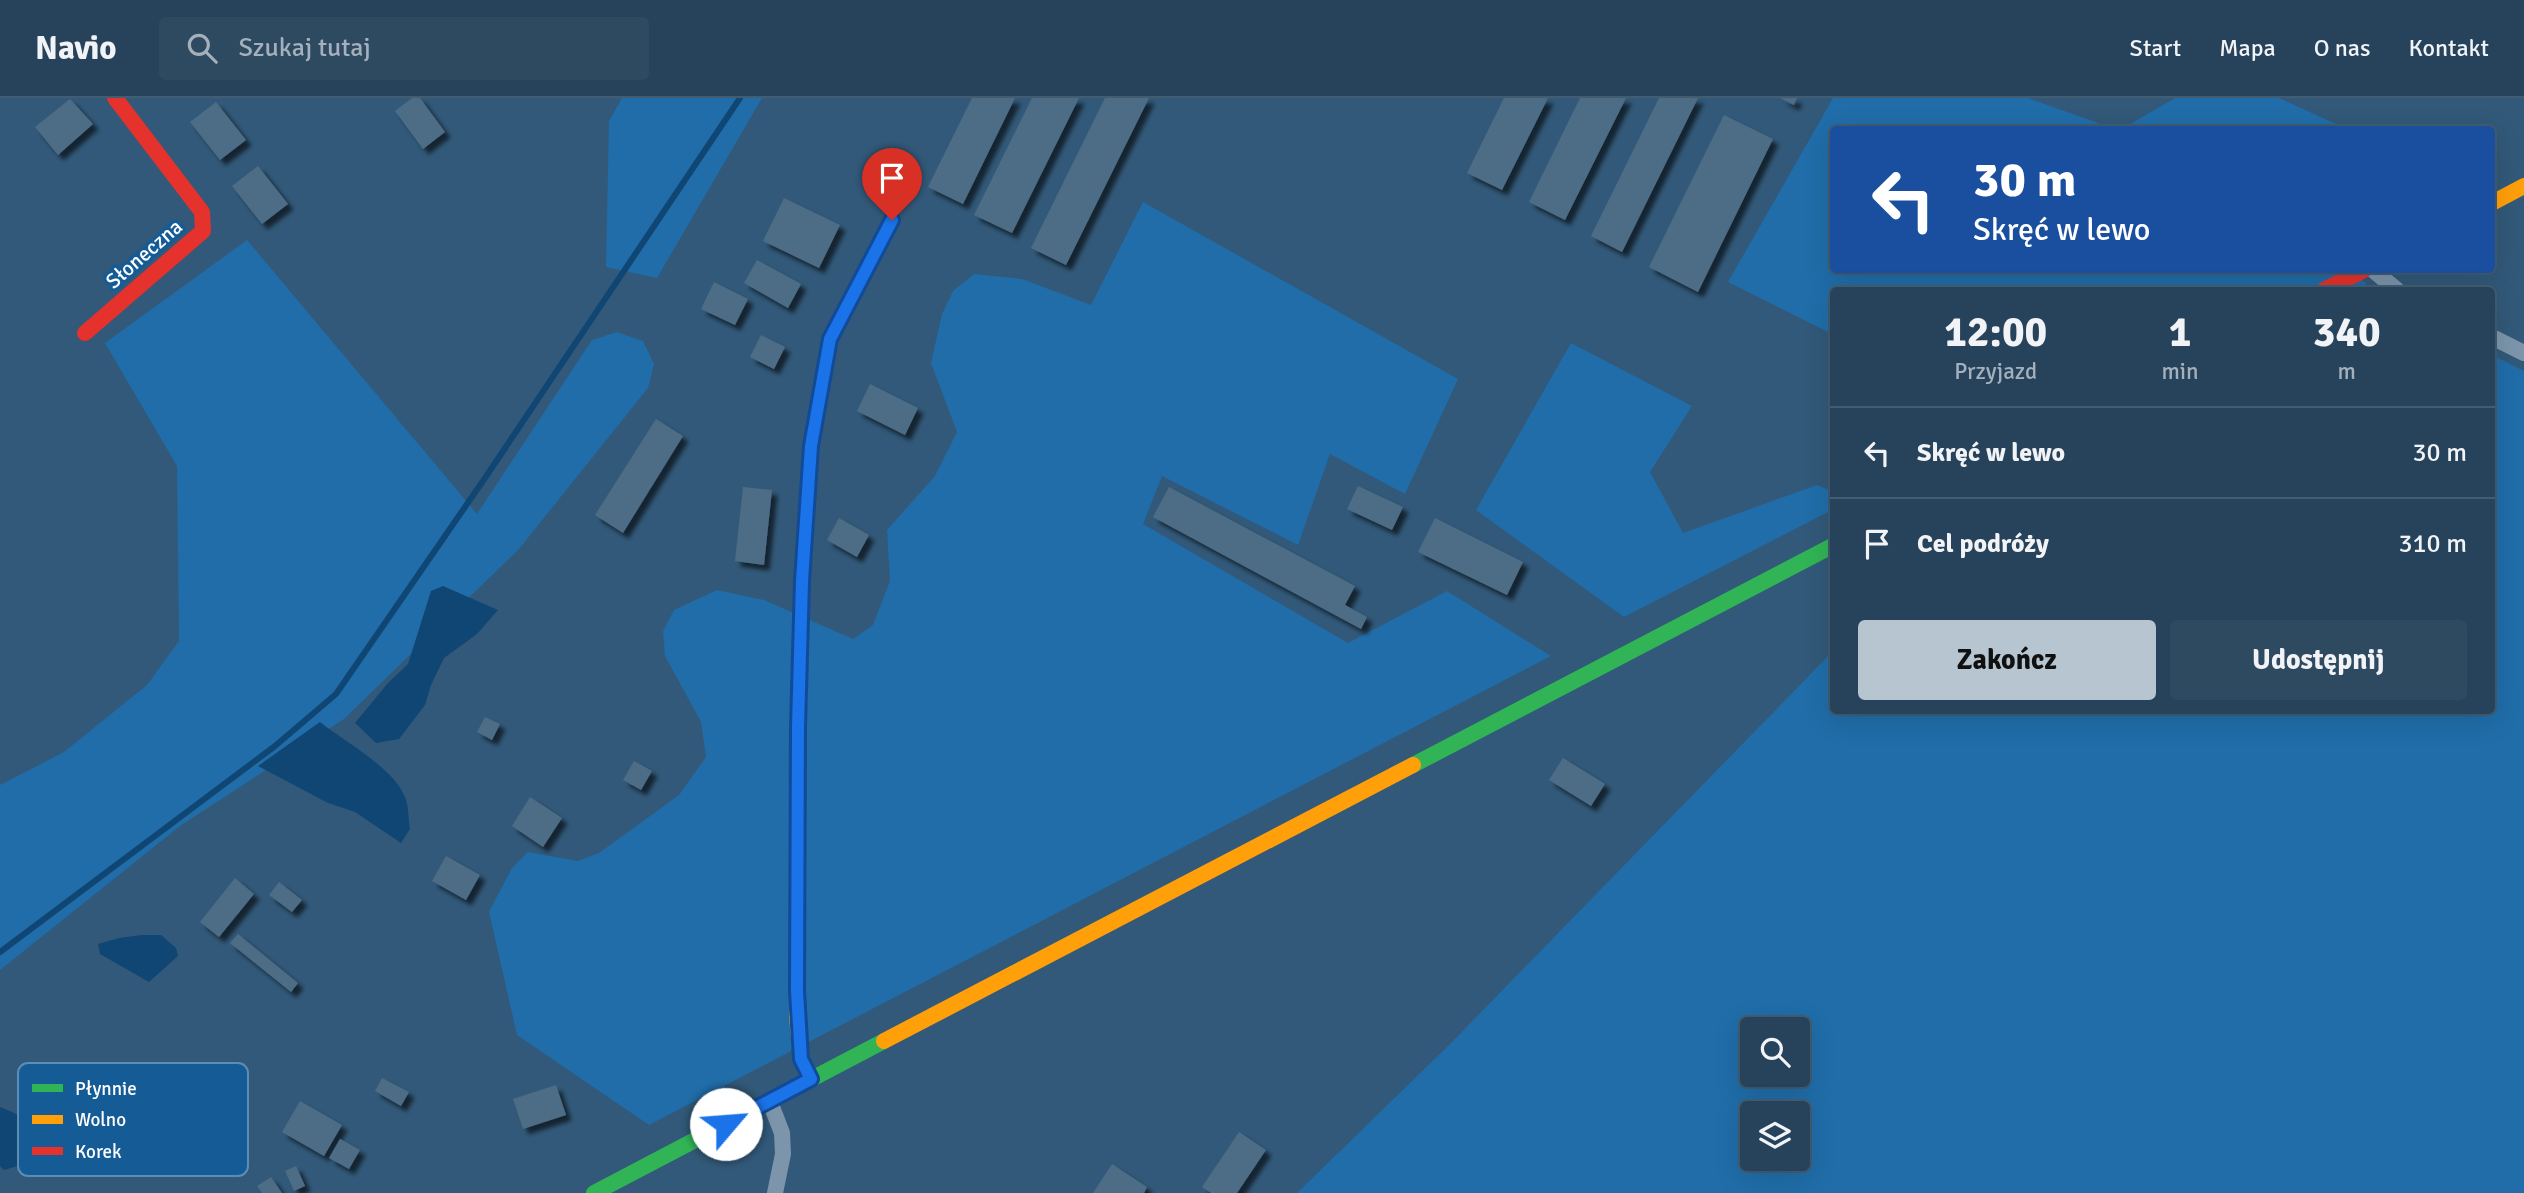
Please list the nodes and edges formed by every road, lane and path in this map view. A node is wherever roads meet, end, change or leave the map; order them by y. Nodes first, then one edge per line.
1 (115, 98) edge
2 (2524, 186) edge
3 (2495, 201) edge
4 (892, 220) dead end
5 (2358, 273) edge
6 (2377, 273) edge
7 (2330, 287) edge
8 (2393, 287) edge
9 (85, 333) dead end
10 (2495, 338) edge
11 (2524, 353) edge
12 (1830, 547) edge
13 (811, 1079) junction
14 (770, 1102) junction
15 (594, 1193) edge
16 (775, 1193) edge

1 - 9 street, Słoneczna
2 - 3 street
4 - 13 street
5 - 7 street
6 - 8 street
10 - 11 street
12 - 13 street
13 - 14 street
14 - 15 street
14 - 16 street

